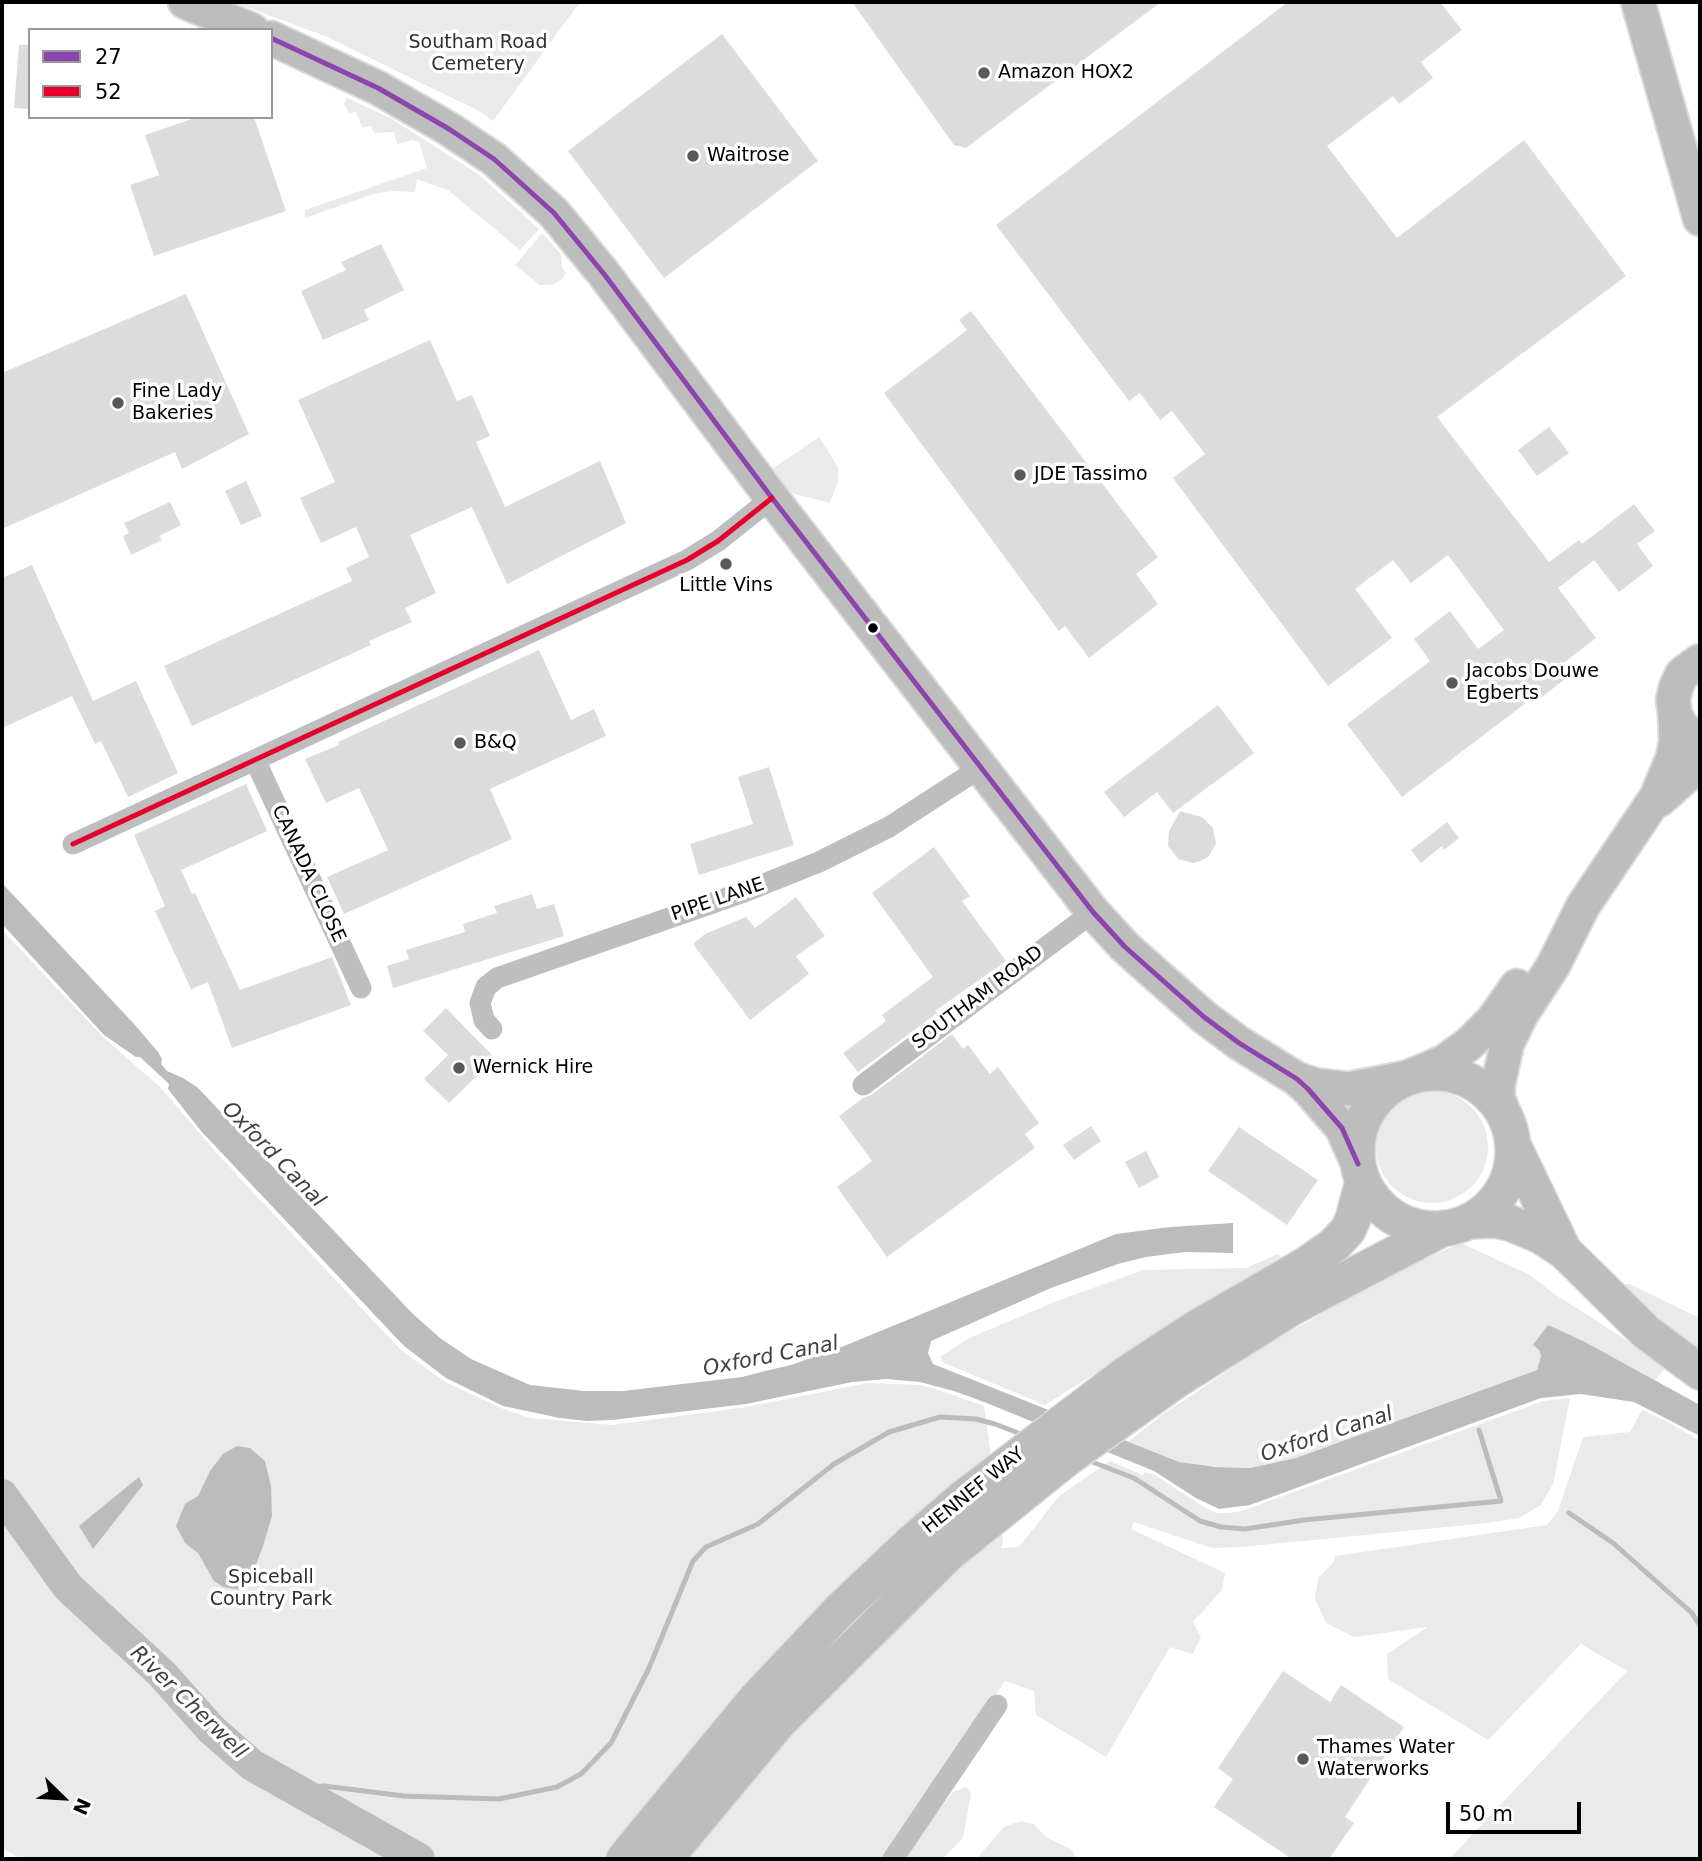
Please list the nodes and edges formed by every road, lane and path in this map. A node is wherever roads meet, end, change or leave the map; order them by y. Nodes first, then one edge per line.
1 (185, 2) edge
2 (1638, 2) edge
3 (248, 28) edge
4 (273, 39) edge
5 (1700, 219) edge
6 (772, 498) junction
7 (1700, 647) edge
8 (1691, 668) edge
9 (1675, 714) junction
10 (1700, 740) edge
11 (256, 760) junction
12 (1700, 764) edge
13 (980, 768) junction
14 (1650, 809) junction
15 (73, 844) dead end
16 (1583, 906) junction
17 (1093, 912) junction
18 (361, 988) dead end
19 (492, 1029) dead end
20 (1408, 1077) junction
21 (1297, 1079) junction
22 (863, 1085) dead end
23 (1509, 1130) junction
24 (1360, 1172) junction
25 (1457, 1225) junction
26 (1564, 1251) junction
27 (1700, 1372) edge
28 (997, 1705) dead end
29 (624, 1859) edge
30 (665, 1859) edge
31 (892, 1859) edge

1 - 3 main road
2 - 5 main road
4 - 6 main road
6 - 11 street
6 - 13 main road
7 - 8 main road
8 - 9 main road
9 - 10 main road
9 - 14 main road
11 - 15 street
11 - 18 street, CANADA CLOSE
12 - 14 main road
13 - 17 main road
13 - 19 street, PIPE LANE
14 - 16 main road
16 - 20 main road
16 - 23 main road
17 - 21 main road
17 - 22 street, SOUTHAM ROAD
20 - 21 main road
20 - 23 highway
20 - 24 highway
21 - 24 main road
23 - 25 highway
23 - 26 highway
24 - 25 highway
24 - 29 highway, HENNEF WAY
25 - 26 highway
25 - 30 highway, HENNEF WAY
26 - 27 highway
28 - 31 street

